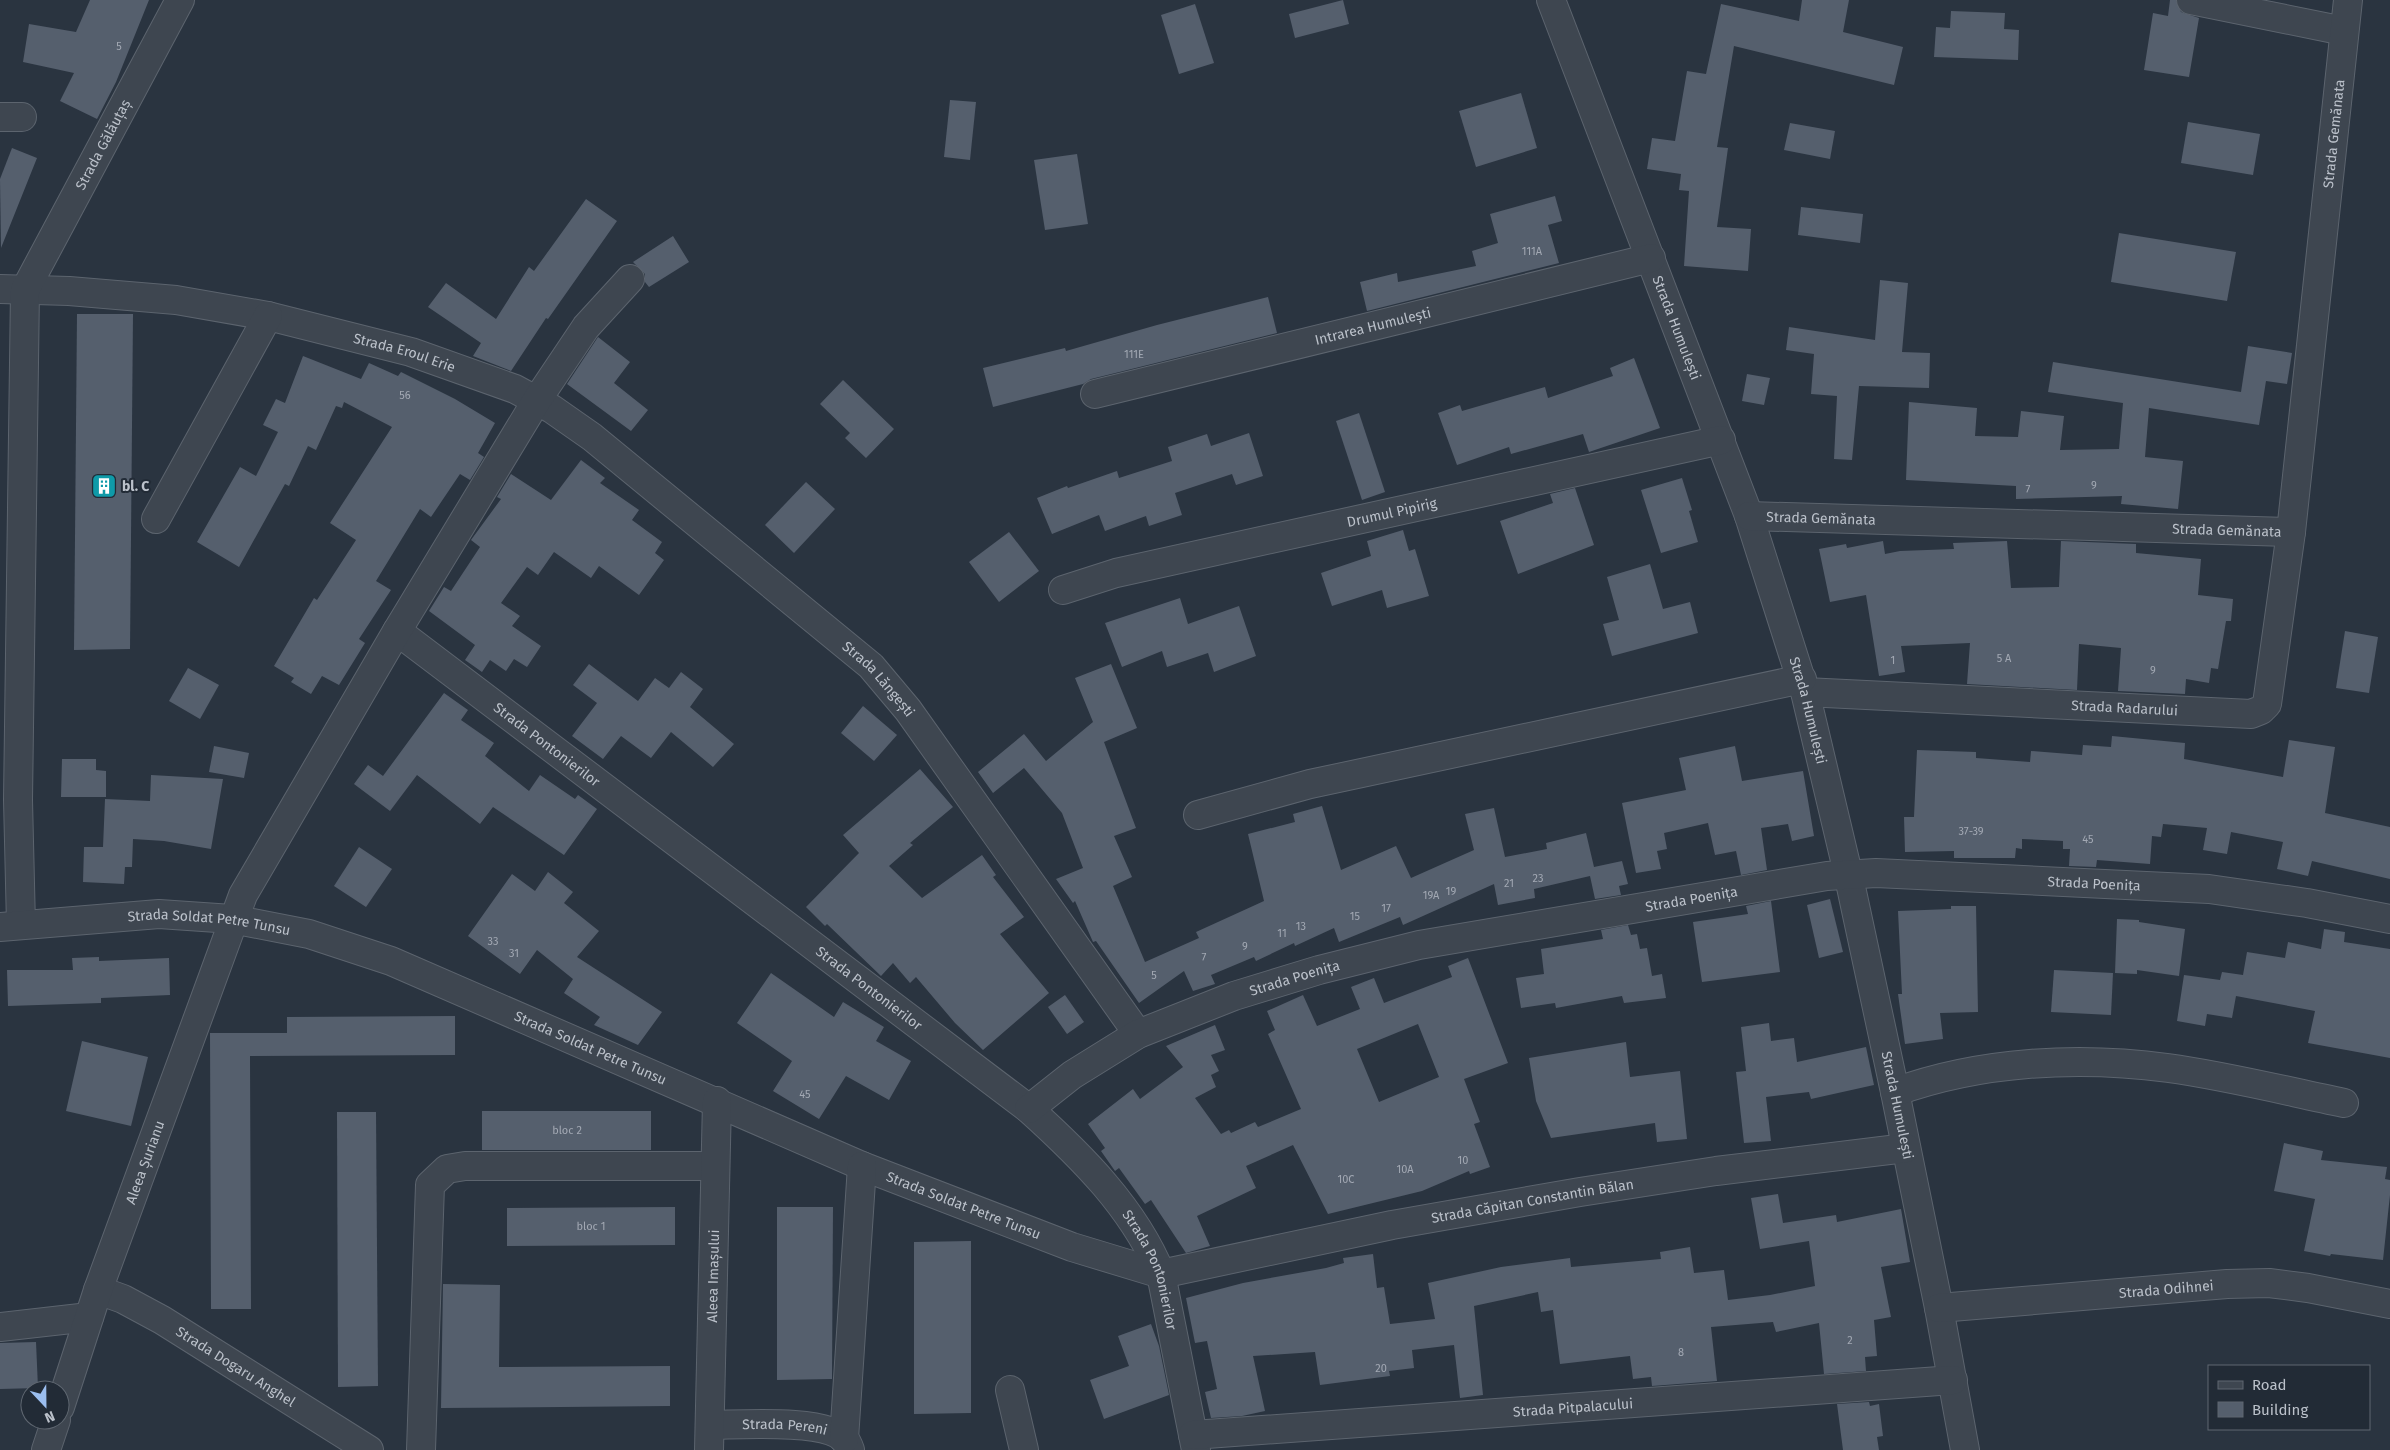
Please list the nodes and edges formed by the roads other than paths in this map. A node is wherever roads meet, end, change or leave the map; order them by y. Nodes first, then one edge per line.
1 (180, 0) edge
2 (1551, 0) edge
3 (2191, 0) edge
4 (2348, 0) edge
5 (2344, 31) junction
6 (1651, 258) junction
7 (630, 278) dead end
8 (13, 289) edge
9 (268, 316) junction
10 (1096, 394) dead end
11 (537, 400) junction
12 (1721, 440) junction
13 (1749, 516) junction
14 (156, 519) dead end
15 (2291, 532) junction
16 (1063, 590) dead end
17 (397, 631) junction
18 (1804, 686) junction
19 (9, 801) edge
20 (1198, 815) dead end
21 (1848, 874) junction
22 (232, 919) junction
23 (2390, 919) edge
24 (10, 926) edge
25 (1138, 1034) junction
26 (1895, 1092) junction
27 (717, 1102) junction
28 (2344, 1103) dead end
29 (1030, 1109) junction
30 (1906, 1148) junction
31 (715, 1166) junction
32 (862, 1166) junction
33 (1161, 1274) junction
34 (98, 1290) junction
35 (2390, 1304) edge
36 (1939, 1308) junction
37 (89, 1317) junction
38 (0, 1328) edge
39 (69, 1380) edge
40 (1953, 1380) junction
41 (1010, 1390) dead end
42 (53, 1430) edge
43 (710, 1437) edge
44 (1194, 1443) edge
45 (847, 1444) edge
46 (46, 1450) edge
47 (369, 1450) edge
48 (421, 1450) edge
49 (1024, 1450) edge
50 (1965, 1450) edge

1 - 8 street, Strada Gălăuțaș
2 - 6 street, Strada Humulești
3 - 5 street
4 - 5 street, Strada Gemănata
5 - 15 street, Strada Gemănata
6 - 10 street, Intrarea Humulești
6 - 12 street, Strada Humulești
7 - 11 street
8 - 9 street, Strada Eroul Erie
8 - 19 street
9 - 11 street, Strada Eroul Erie
9 - 14 street
11 - 17 street
11 - 25 street, Strada Lăngești
12 - 13 street, Strada Humulești
12 - 16 street, Drumul Pipirig
13 - 15 street, Strada Gemănata
13 - 18 street, Strada Humulești
15 - 18 street, Strada Radarului
17 - 22 street
17 - 29 street, Strada Pontonierilor
18 - 20 street
18 - 21 street, Strada Humulești
19 - 24 street
21 - 23 street, Strada Poenița
21 - 25 street, Strada Poenița
21 - 26 street, Strada Humulești
22 - 24 street, Strada Soldat Petre Tunsu
22 - 27 street, Strada Soldat Petre Tunsu
22 - 34 street, Aleea Șurianu
25 - 29 street, Strada Poenița
26 - 28 street
26 - 30 street, Strada Humulești
27 - 31 street, Aleea Imașului
27 - 32 street, Strada Soldat Petre Tunsu
29 - 33 street, Strada Pontonierilor
30 - 33 street, Strada Căpitan Constantin Bălan
30 - 36 street, Strada Humulești
31 - 43 street, Aleea Imașului
31 - 48 street
32 - 33 street, Strada Soldat Petre Tunsu
32 - 45 street
33 - 44 street, Strada Pontonierilor
34 - 37 street, Aleea Șurianu
34 - 47 street, Strada Dogaru Anghel
35 - 36 street, Strada Odihnei
36 - 40 street, Strada Humulești
37 - 38 street
37 - 39 street, Aleea Șurianu
40 - 44 street, Strada Pitpalacului
40 - 50 street, Strada Humulești
41 - 49 street
42 - 46 street
43 - 45 street, Strada Pereni

